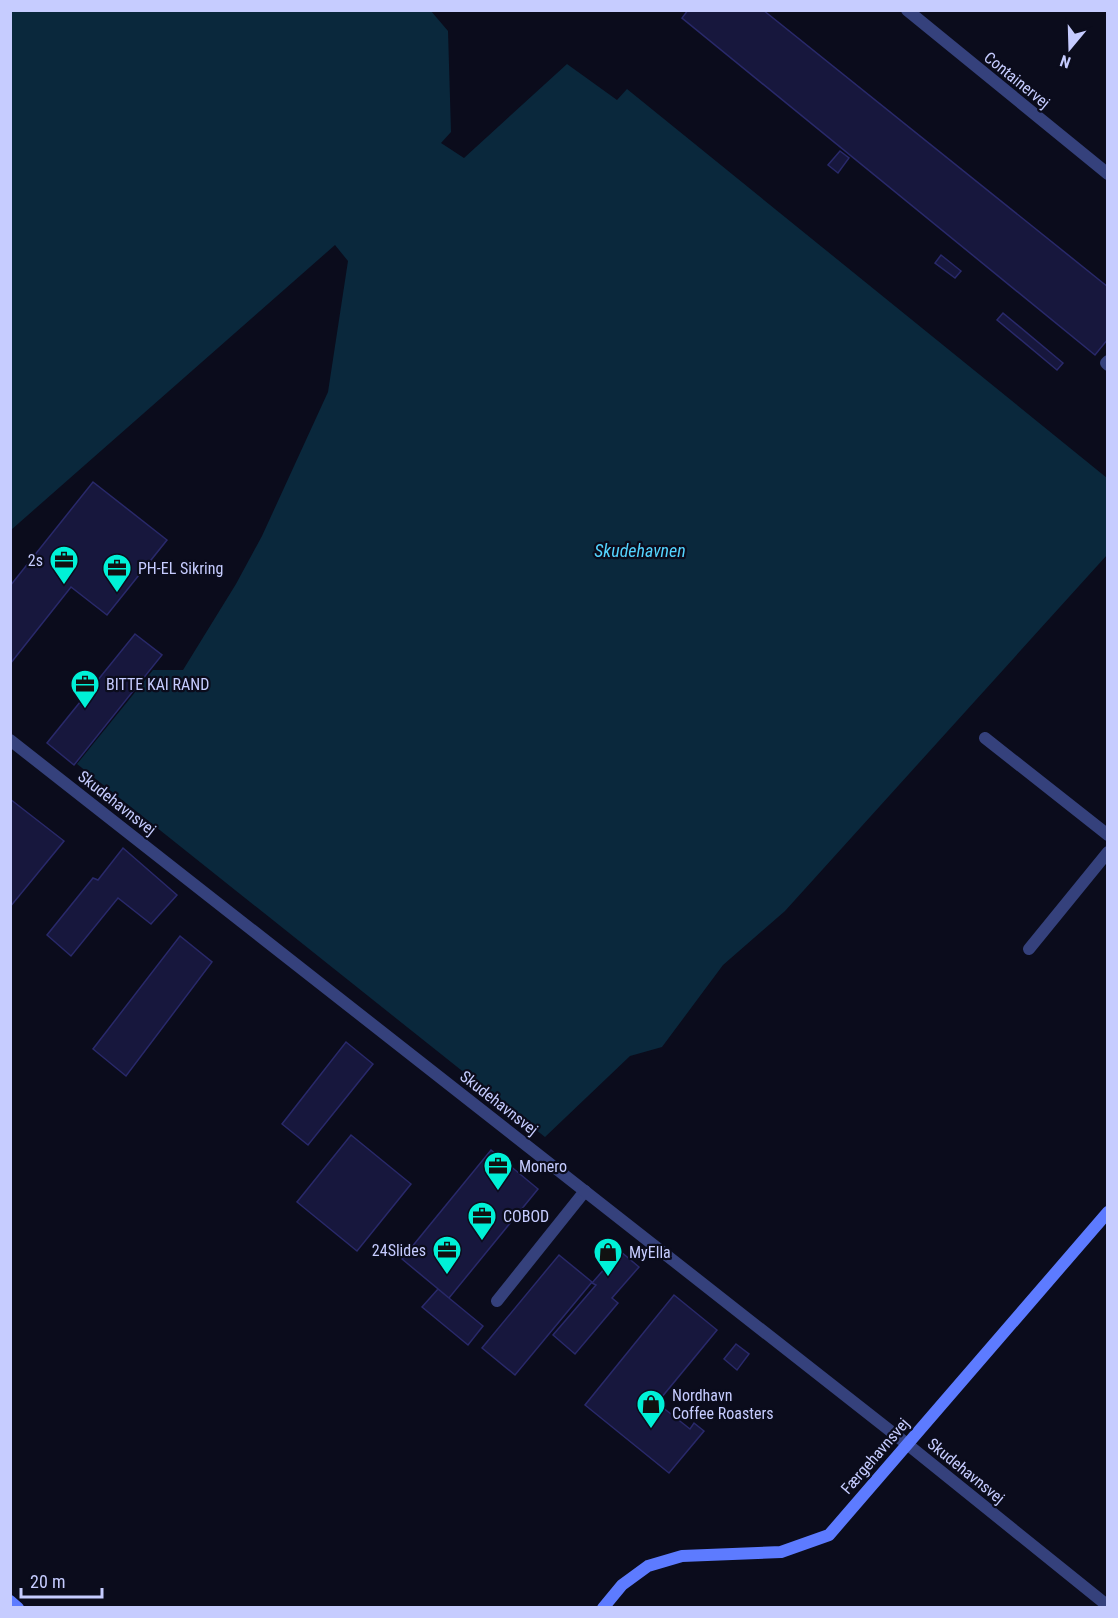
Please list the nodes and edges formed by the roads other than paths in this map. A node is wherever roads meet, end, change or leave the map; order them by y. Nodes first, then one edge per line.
1 (907, 10) edge
2 (1107, 174) edge
3 (985, 738) dead end
4 (10, 740) edge
5 (1107, 835) edge
6 (1107, 852) edge
7 (1029, 949) dead end
8 (585, 1191) junction
9 (1107, 1212) edge
10 (497, 1302) dead end
11 (907, 1444) junction
12 (10, 1601) edge
13 (1107, 1606) edge
14 (18, 1608) edge
15 (603, 1608) edge

1 - 2 street, Containervej
3 - 5 street
4 - 8 street, Skudehavnsvej
6 - 7 street
8 - 10 street
8 - 11 street, Skudehavnsvej
9 - 11 street, Færgehavnsvej
11 - 13 street, Skudehavnsvej
11 - 15 street, Færgehavnsvej
12 - 14 street

